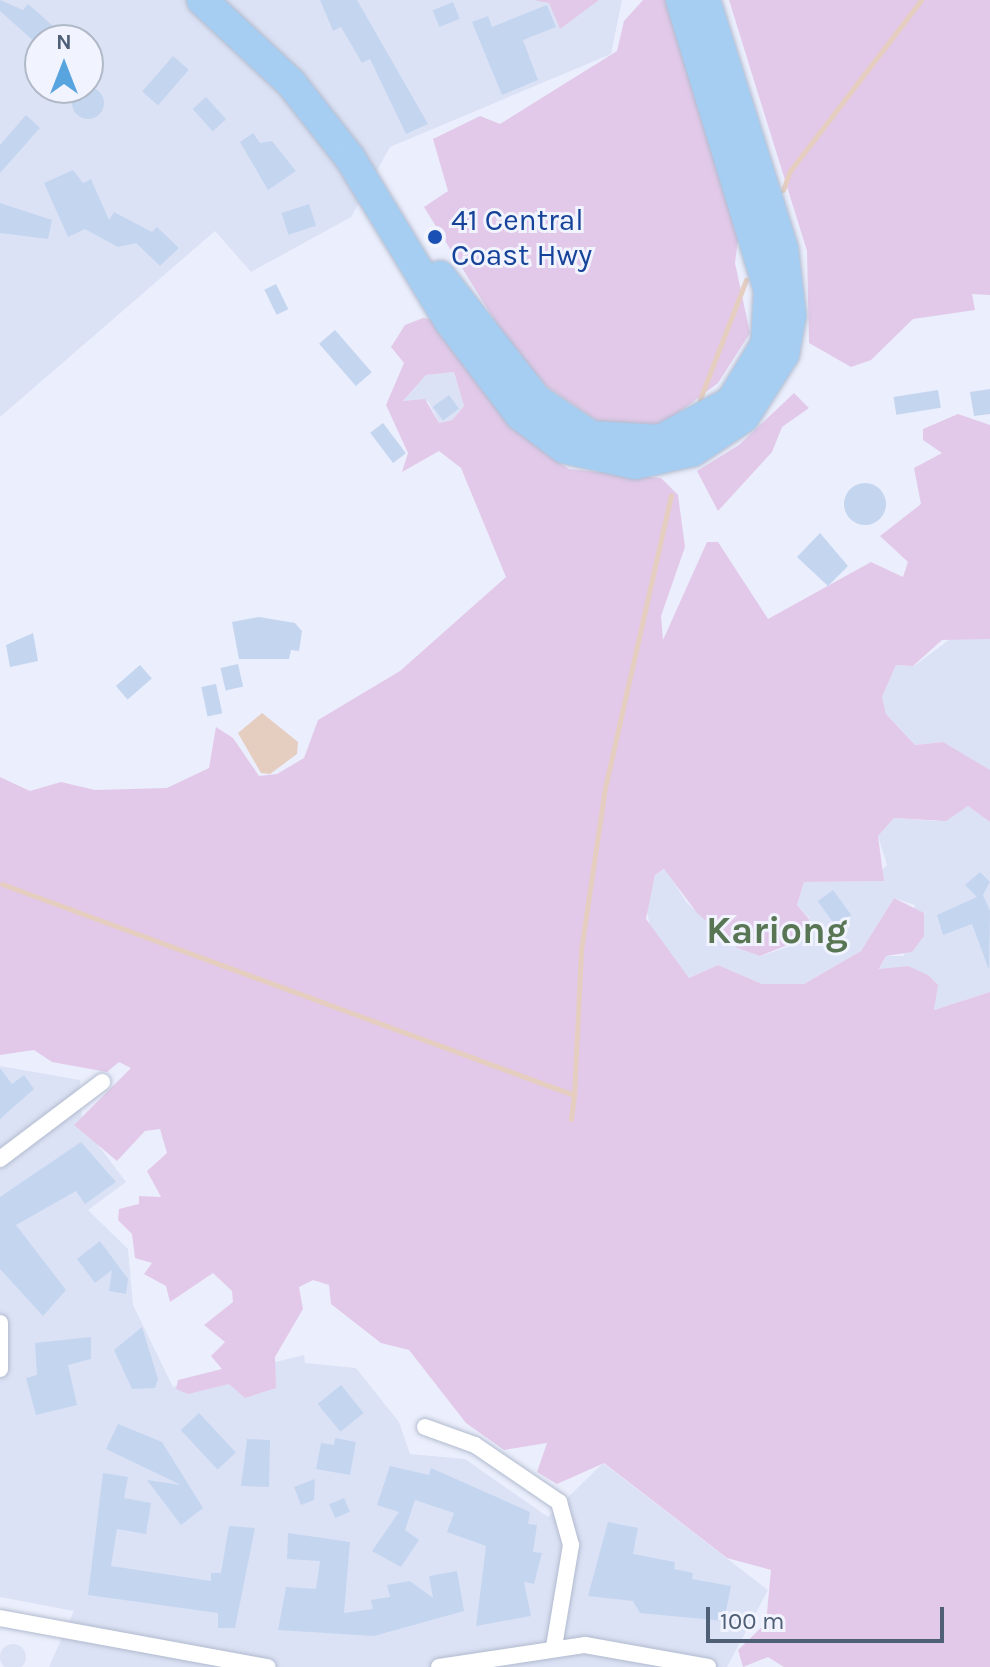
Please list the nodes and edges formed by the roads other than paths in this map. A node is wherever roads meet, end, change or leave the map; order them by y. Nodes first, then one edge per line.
1 (202, 0) edge
2 (681, 0) edge
3 (705, 0) edge
4 (390, 216) junction
5 (102, 1082) dead end
6 (0, 1159) edge
7 (0, 1323) edge
8 (0, 1369) edge
9 (425, 1427) dead end
10 (0, 1618) edge
11 (554, 1647) junction
12 (268, 1667) edge
13 (439, 1667) edge
14 (708, 1667) edge

1 - 4 highway
2 - 4 highway
3 - 4 highway
5 - 6 street
7 - 8 street
9 - 11 street
10 - 12 street
11 - 13 street
11 - 14 street

